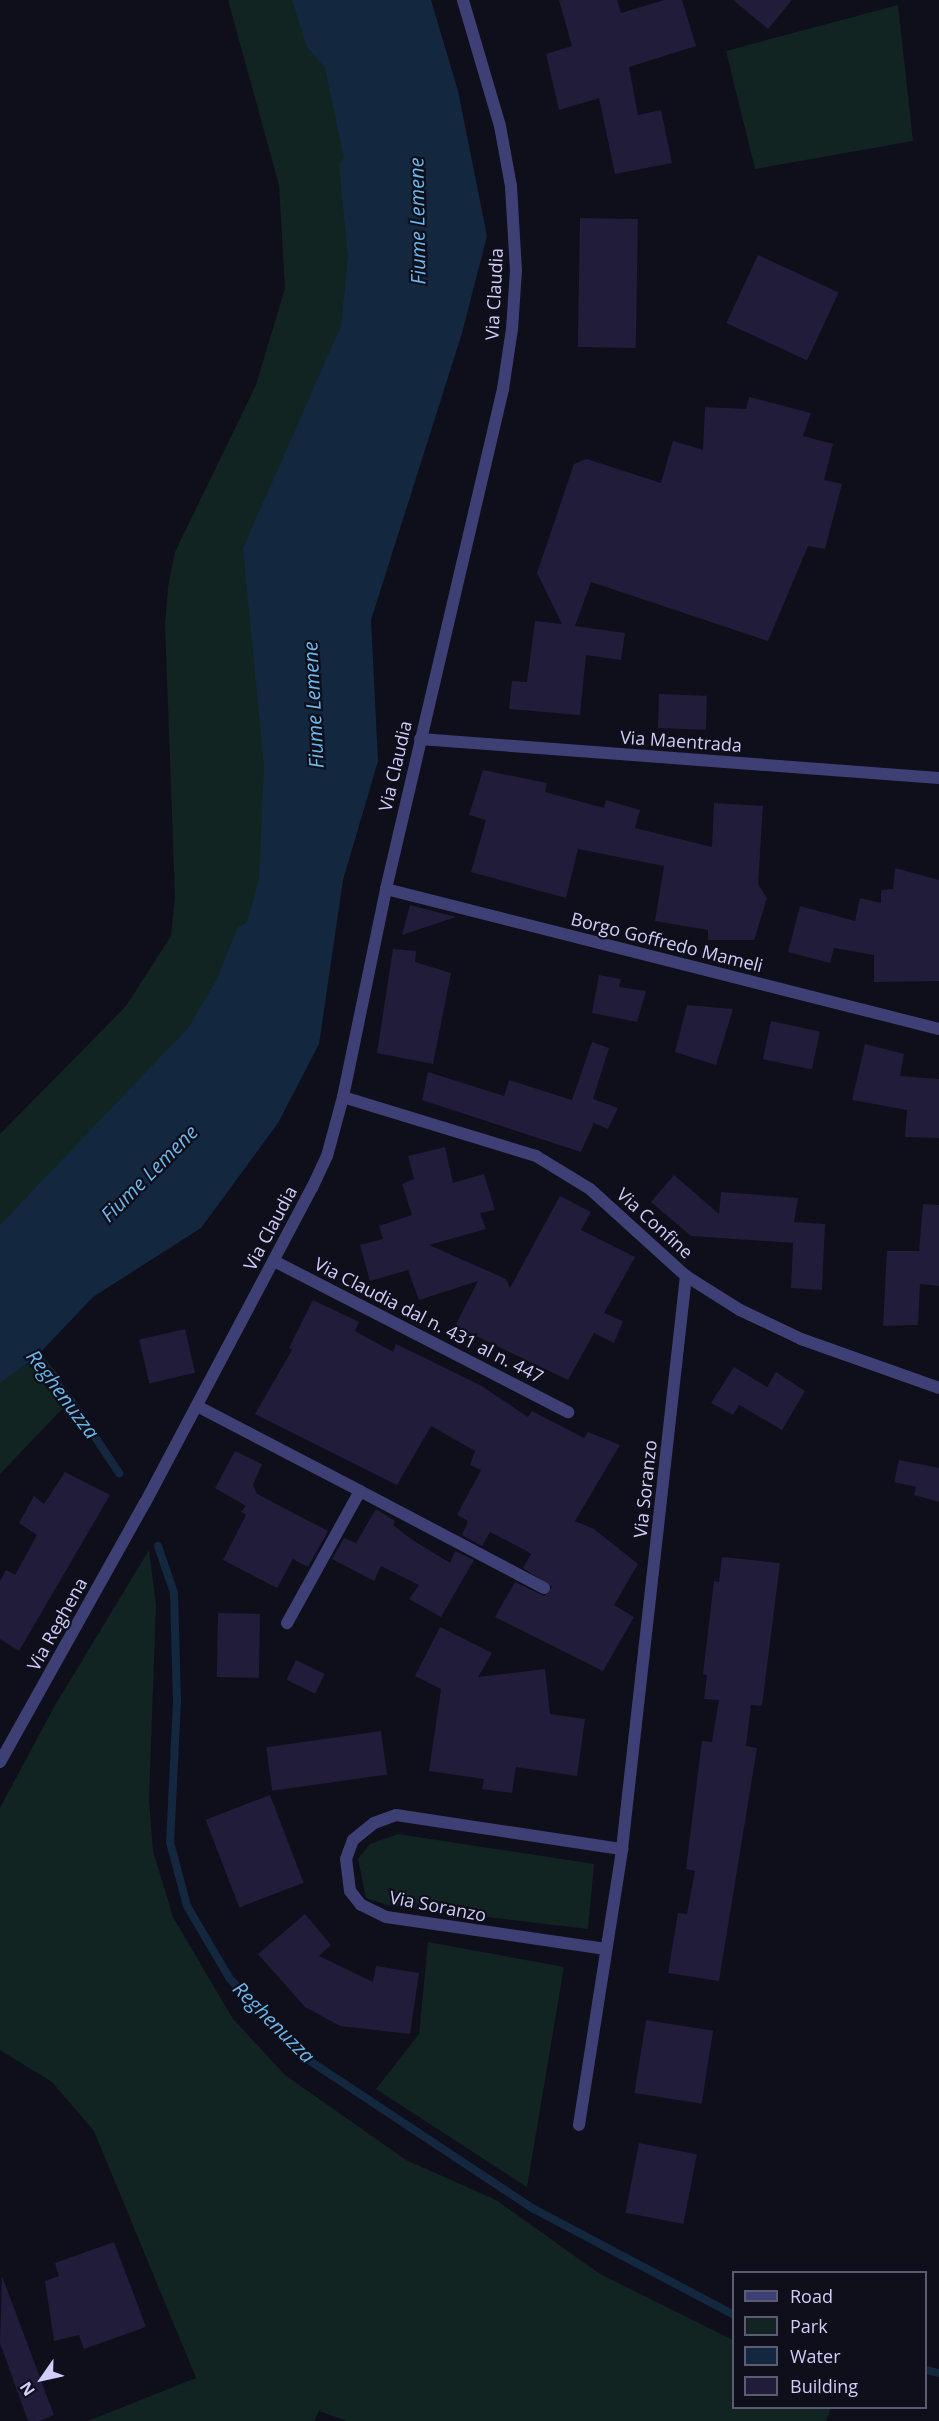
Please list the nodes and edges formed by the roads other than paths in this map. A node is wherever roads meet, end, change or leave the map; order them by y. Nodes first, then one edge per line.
1 (463, 0) edge
2 (420, 739) junction
3 (939, 778) edge
4 (386, 889) junction
5 (939, 1029) edge
6 (343, 1097) junction
7 (274, 1261) junction
8 (686, 1276) junction
9 (939, 1388) edge
10 (197, 1406) junction
11 (568, 1412) dead end
12 (360, 1491) junction
13 (145, 1503) joint
14 (544, 1588) dead end
15 (287, 1623) dead end
16 (0, 1762) edge
17 (622, 1849) junction
18 (606, 1949) junction
19 (579, 2125) dead end

1 - 2 street, Via Claudia
2 - 3 street, Via Maentrada
2 - 4 street, Via Claudia
4 - 5 street, Borgo Goffredo Mameli
4 - 6 street, Via Claudia
6 - 7 street, Via Claudia
6 - 8 street, Via Confine
7 - 10 street, Via Claudia
7 - 11 street, Via Claudia dal n. 431 al n. 447
8 - 9 street, Via Confine
8 - 17 street, Via Soranzo
10 - 12 street
10 - 13 street, Via Claudia
12 - 14 street
12 - 15 street
13 - 16 street, Via Reghena
17 - 18 street, Via Soranzo
17 - 18 street, Via Soranzo
18 - 19 street, Via Soranzo

